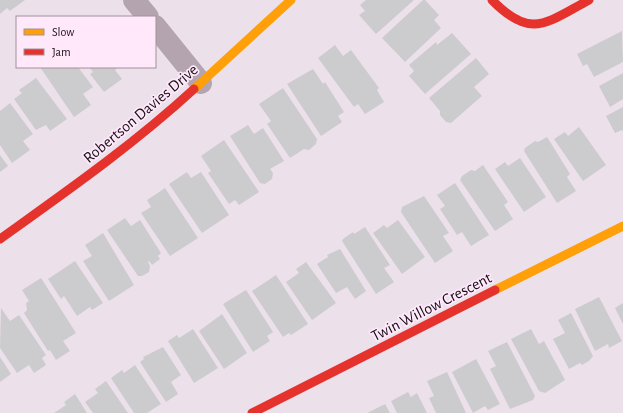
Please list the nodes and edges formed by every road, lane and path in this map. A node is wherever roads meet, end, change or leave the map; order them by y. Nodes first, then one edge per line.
1 (134, 0) edge
2 (291, 0) edge
3 (492, 0) edge
4 (588, 0) edge
5 (147, 16) edge
6 (156, 27) edge
7 (201, 83) junction
8 (623, 226) edge
9 (0, 239) edge
10 (252, 413) edge

1 - 5 street
2 - 7 street, Robertson Davies Drive
3 - 4 street
6 - 7 street
7 - 9 street, Robertson Davies Drive
8 - 10 street, Twin Willow Crescent

